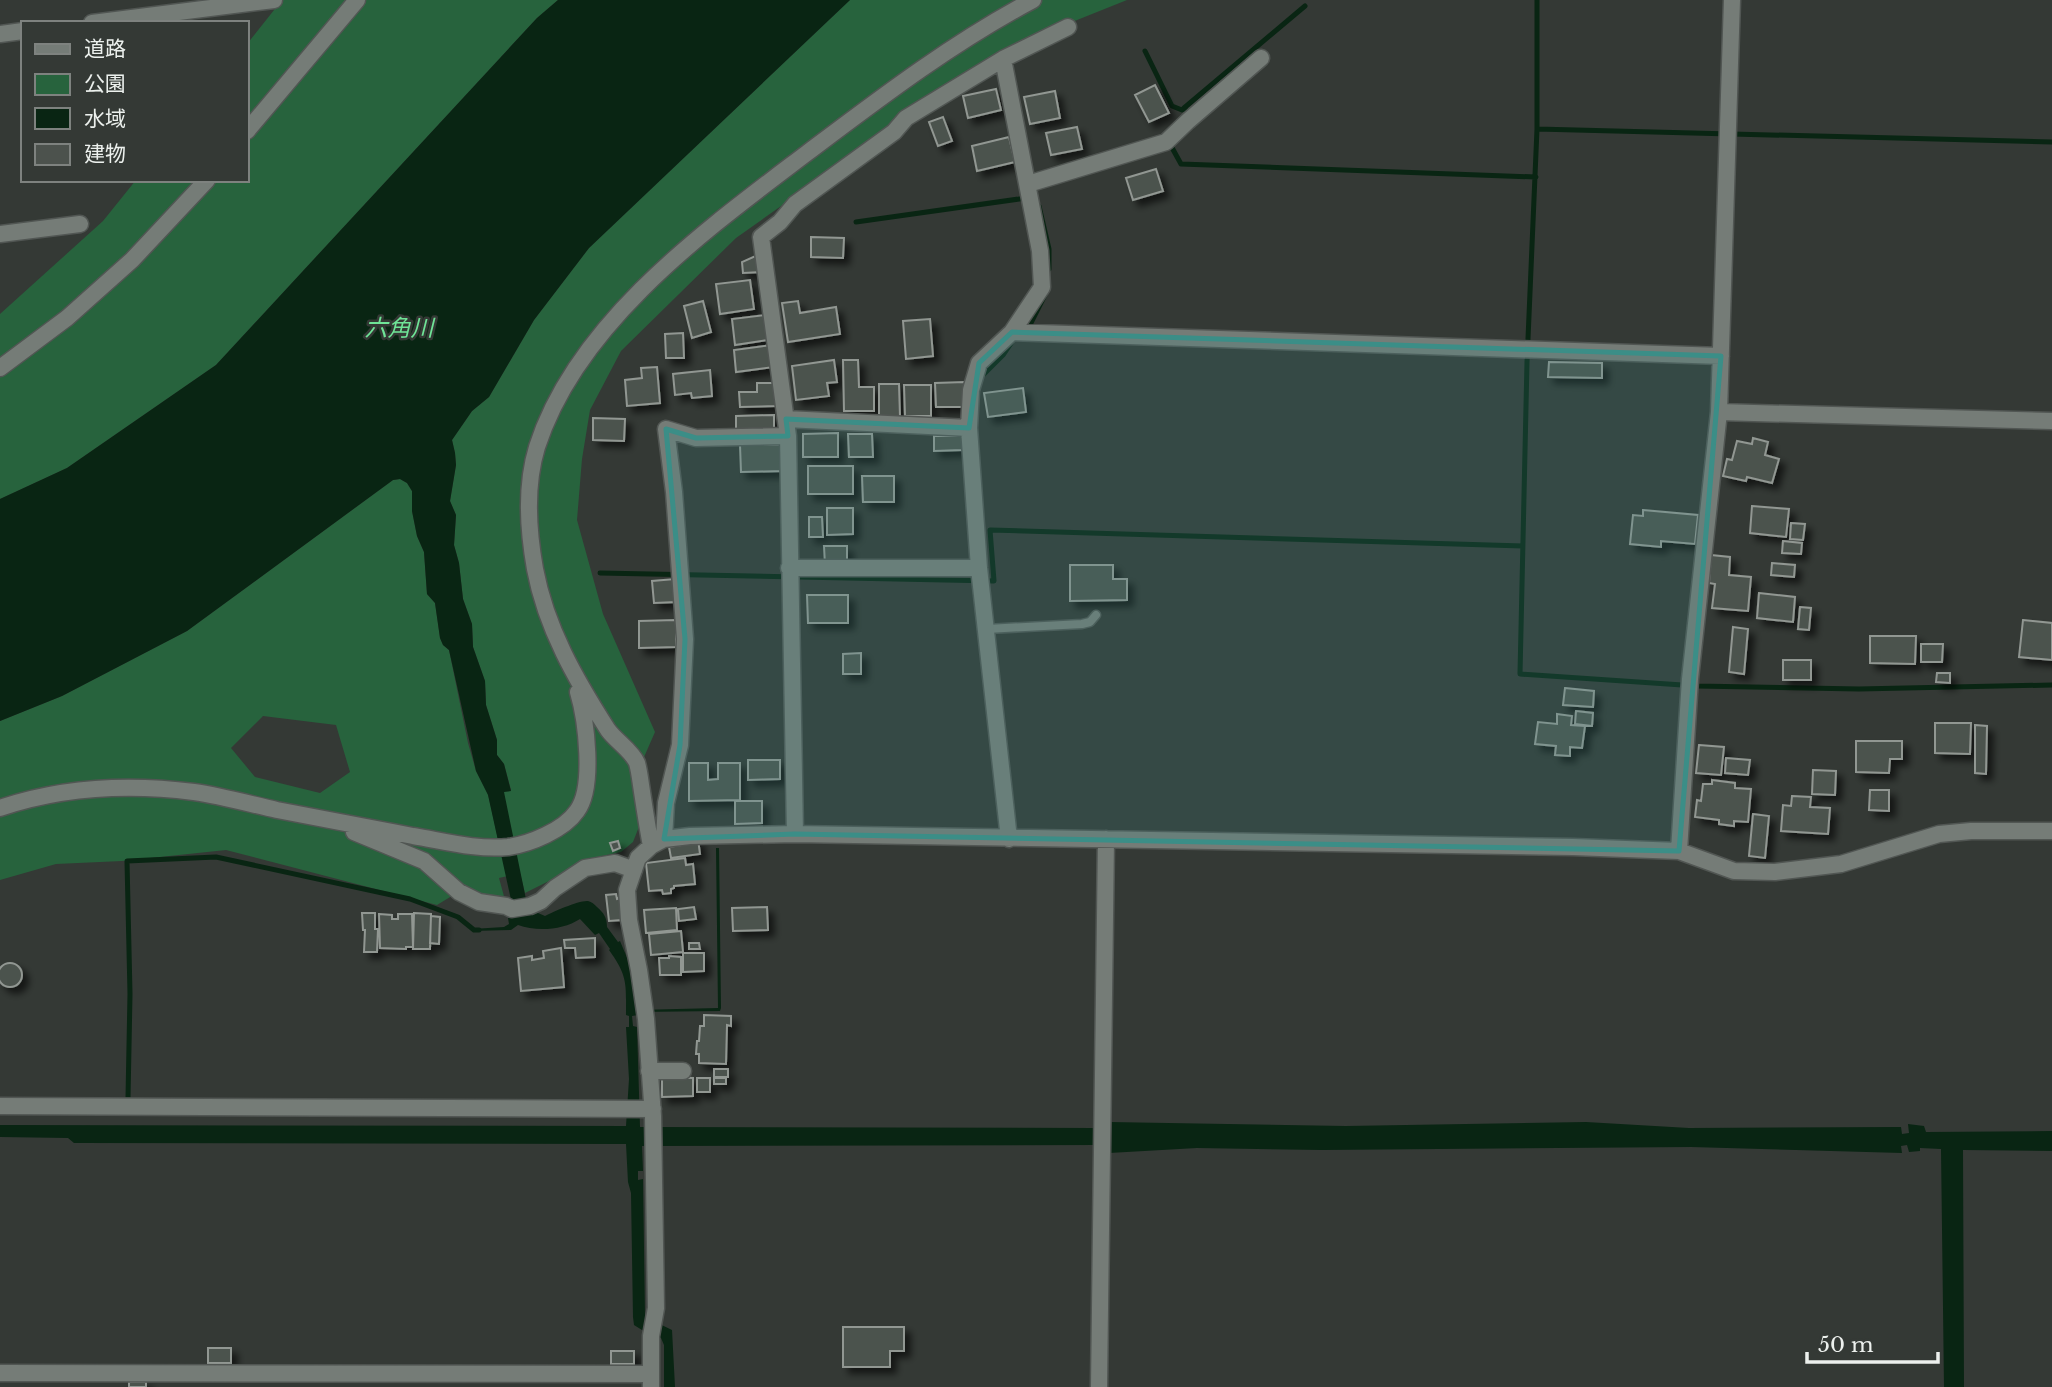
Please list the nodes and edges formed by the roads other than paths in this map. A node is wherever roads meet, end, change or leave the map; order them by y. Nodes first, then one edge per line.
1 (274, 0) edge
2 (356, 0) edge
3 (1033, 0) edge
4 (1732, 0) edge
5 (108, 21) edge
6 (1069, 27) dead end
7 (21, 31) edge
8 (0, 34) edge
9 (1261, 58) dead end
10 (1003, 59) junction
11 (248, 130) edge
12 (205, 182) edge
13 (1029, 195) junction
14 (80, 224) dead end
15 (0, 234) edge
16 (1019, 332) junction
17 (1721, 356) junction
18 (0, 368) edge
19 (1719, 411) junction
20 (786, 419) junction
21 (2052, 421) edge
22 (969, 428) junction
23 (788, 436) junction
24 (789, 573) junction
25 (980, 577) junction
26 (1096, 615) dead end
27 (987, 629) junction
28 (574, 676) junction
29 (0, 808) edge
30 (326, 820) junction
31 (2052, 831) edge
32 (795, 834) junction
33 (1009, 839) junction
34 (1106, 839) junction
35 (657, 842) junction
36 (1679, 851) junction
37 (634, 870) junction
38 (649, 1071) junction
39 (682, 1071) dead end
40 (0, 1106) edge
41 (653, 1112) junction
42 (0, 1373) edge
43 (651, 1380) edge
44 (1099, 1387) edge

1 - 5 street
2 - 11 street
3 - 28 street
4 - 17 street
6 - 10 street
7 - 8 street
9 - 13 street
10 - 13 street
10 - 20 street
12 - 18 street
13 - 16 street
14 - 15 street
16 - 17 street
16 - 22 street
17 - 19 street
19 - 21 street
19 - 36 street
20 - 22 street
20 - 23 street
22 - 25 street
23 - 24 street
23 - 35 street
24 - 25 street
24 - 32 street
25 - 27 street
26 - 27 lane
27 - 33 street
28 - 30 street
28 - 35 street
29 - 30 street
30 - 37 street
31 - 36 street
32 - 33 street
32 - 35 street
33 - 34 street
34 - 36 street
34 - 44 street
35 - 37 street
37 - 38 street
38 - 39 street
38 - 41 street
40 - 41 street
41 - 43 street
42 - 43 street

